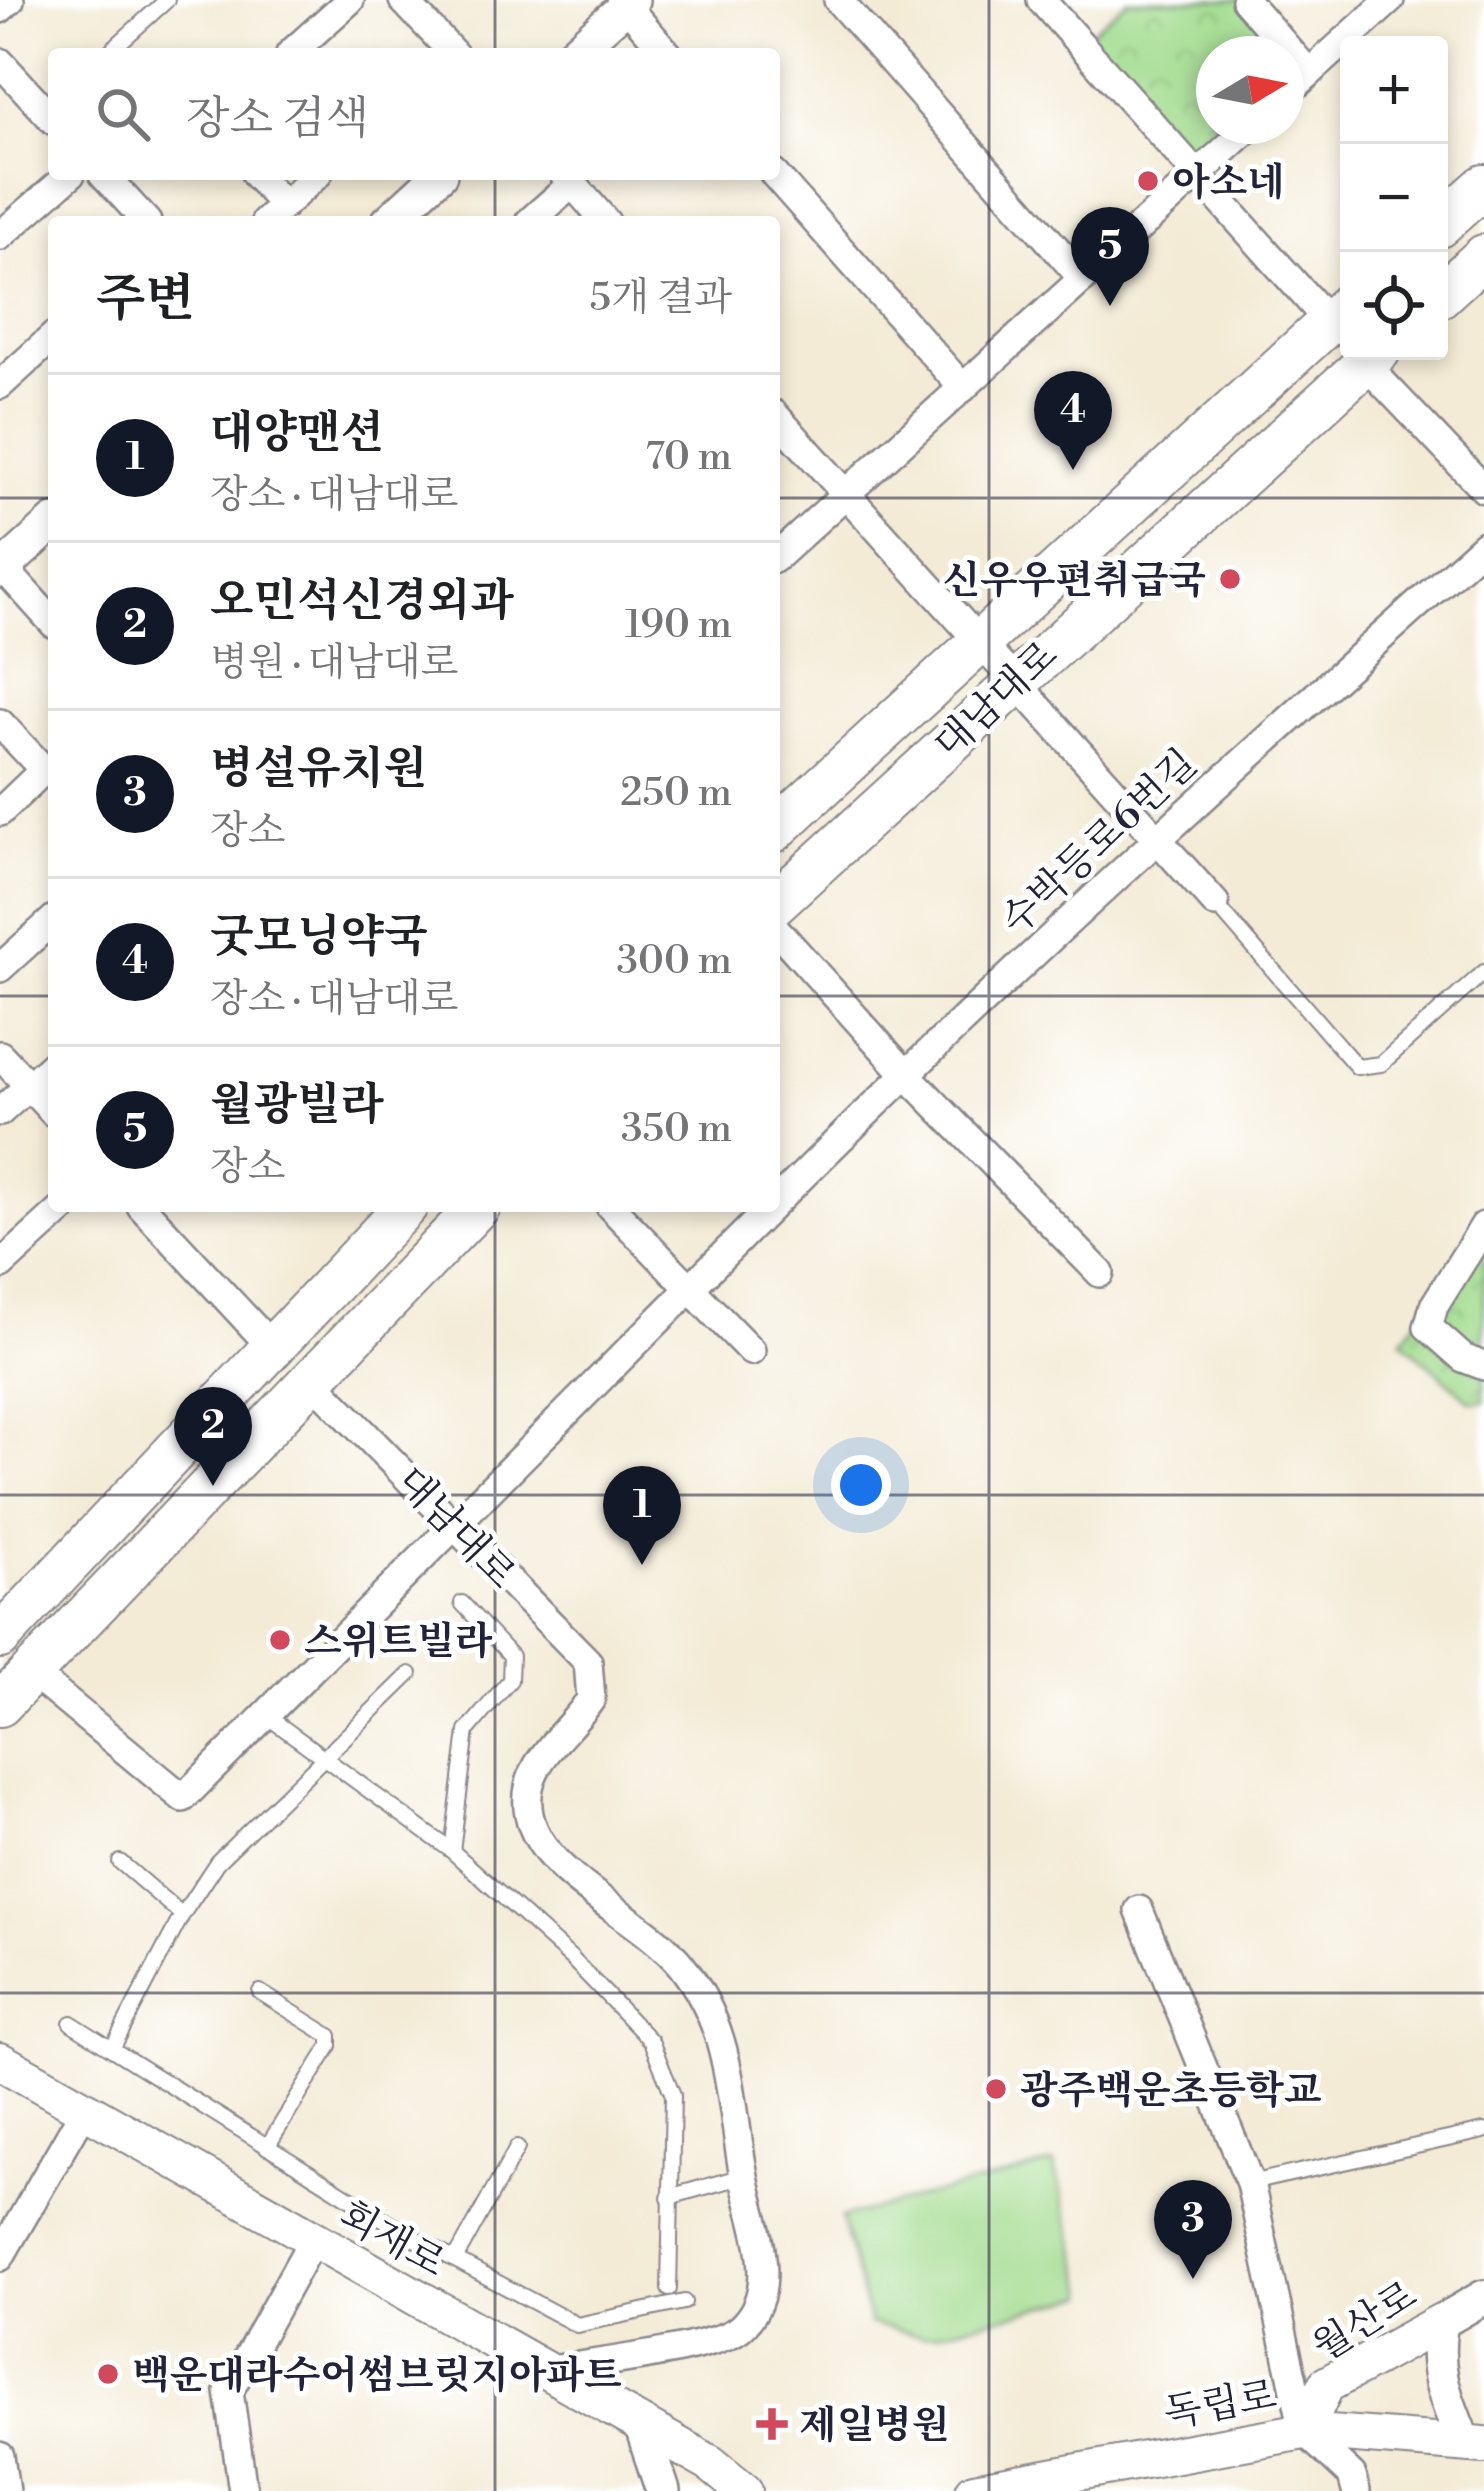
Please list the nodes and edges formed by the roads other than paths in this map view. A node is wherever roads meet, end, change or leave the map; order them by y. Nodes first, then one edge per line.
1 (10, 0) edge
2 (166, 0) edge
3 (350, 0) edge
4 (404, 0) edge
5 (838, 0) edge
6 (1041, 0) edge
7 (1245, 0) edge
8 (1390, 0) edge
9 (626, 2) edge
10 (0, 9) edge
11 (113, 48) edge
12 (297, 48) edge
13 (447, 48) edge
14 (578, 48) edge
15 (663, 48) edge
16 (0, 62) edge
17 (1309, 73) junction
18 (1304, 78) edge
19 (48, 108) edge
20 (1231, 144) edge
21 (1197, 175) junction
22 (64, 180) edge
23 (108, 180) edge
24 (258, 180) edge
25 (311, 180) edge
26 (434, 180) edge
27 (567, 180) edge
28 (569, 180) edge
29 (779, 180) edge
30 (1484, 187) edge
31 (274, 214) edge
32 (141, 216) edge
33 (394, 216) edge
34 (534, 216) edge
35 (601, 216) edge
36 (1448, 218) edge
37 (2, 232) edge
38 (1484, 256) edge
39 (1083, 279) junction
40 (1448, 289) edge
41 (1339, 313) edge
42 (48, 341) edge
43 (1369, 360) edge
44 (1375, 360) edge
45 (0, 385) edge
46 (963, 388) junction
47 (780, 421) edge
48 (1484, 489) edge
49 (845, 495) junction
50 (48, 527) edge
51 (1484, 544) edge
52 (780, 554) edge
53 (1, 568) edge
54 (48, 618) edge
55 (980, 639) junction
56 (1017, 678) junction
57 (0, 723) edge
58 (0, 812) edge
59 (780, 825) edge
60 (1159, 837) junction
61 (780, 898) edge
62 (1215, 903) joint
63 (48, 924) edge
64 (780, 934) edge
65 (0, 968) edge
66 (1484, 972) edge
67 (0, 1055) edge
68 (48, 1069) edge
69 (905, 1073) junction
70 (29, 1086) junction
71 (48, 1107) edge
72 (0, 1112) edge
73 (780, 1198) edge
74 (59, 1212) edge
75 (147, 1212) edge
76 (400, 1212) edge
77 (473, 1212) edge
78 (616, 1212) edge
79 (766, 1212) edge
80 (1484, 1226) edge
81 (0, 1266) edge
82 (1100, 1273) dead end
83 (690, 1288) junction
84 (274, 1349) junction
85 (751, 1351) dead end
86 (1484, 1366) edge
87 (311, 1379) junction
88 (455, 1523) junction
89 (462, 1603) dead end
90 (8, 1614) edge
91 (31, 1672) junction
92 (410, 1675) dead end
93 (0, 1705) edge
94 (264, 1714) junction
95 (323, 1759) junction
96 (452, 1851) junction
97 (120, 1862) dead end
98 (1139, 1910) dead end
99 (182, 1915) junction
100 (260, 1991) dead end
101 (71, 2023) dead end
102 (112, 2049) junction
103 (0, 2061) edge
104 (86, 2107) junction
105 (1484, 2131) edge
106 (267, 2147) junction
107 (518, 2148) dead end
108 (744, 2176) junction
109 (1250, 2183) junction
110 (669, 2197) junction
111 (313, 2241) junction
112 (0, 2257) edge
113 (456, 2258) junction
114 (669, 2289) dead end
115 (1484, 2297) edge
116 (684, 2302) dead end
117 (1441, 2322) junction
118 (546, 2372) junction
119 (641, 2425) junction
120 (1304, 2431) junction
121 (1474, 2444) edge
122 (0, 2456) edge
123 (5, 2491) edge
124 (243, 2491) edge
125 (663, 2491) edge
126 (744, 2491) edge
127 (974, 2491) edge
128 (1356, 2491) edge

1 - 10 street
2 - 11 lane
3 - 12 street
4 - 13 street
5 - 39 street
6 - 21 street
7 - 17 street
8 - 17 street
9 - 14 street
9 - 15 street
16 - 19 street
17 - 18 street
20 - 21 street
21 - 39 street
21 - 41 street
22 - 37 street
23 - 32 street
24 - 31 street
25 - 31 street
26 - 33 street
27 - 34 street
28 - 35 street
29 - 46 street
30 - 36 main road
38 - 40 main road
39 - 46 street
41 - 55 main road, 대남대로
42 - 45 street
43 - 56 main road, 대남대로
44 - 48 street
46 - 49 street
47 - 49 street
49 - 52 street
49 - 55 street
50 - 53 street
51 - 60 street, 수박등로6번길
53 - 54 street
55 - 56 street
55 - 59 main road, 대남대로
56 - 60 street
56 - 61 main road, 대남대로
57 - 58 street
60 - 62 street
60 - 69 street, 수박등로6번길
62 - 66 lane
63 - 65 street
64 - 69 street
67 - 70 street
68 - 70 street
69 - 73 street, 수박등로6번길
69 - 82 street
70 - 71 street
70 - 72 street
74 - 81 street
75 - 84 street
76 - 84 main road
77 - 87 main road
78 - 83 street
79 - 83 street, 수박등로6번길
80 - 86 street
83 - 85 street
83 - 88 street, 수박등로6번길
84 - 90 main road
87 - 88 street, 대남대로
87 - 91 main road
88 - 94 street, 수박등로6번길
88 - 108 street, 대남대로
89 - 96 lane
91 - 93 main road
91 - 94 street, 수박등로6번길
92 - 95 lane
94 - 95 lane
95 - 96 lane
95 - 99 lane
96 - 110 lane
97 - 99 lane
98 - 109 street
99 - 102 lane
100 - 106 lane
101 - 102 lane
102 - 106 lane
103 - 104 main road, 회재로
104 - 111 main road, 회재로
104 - 112 street
105 - 109 lane
106 - 113 lane
107 - 113 lane
108 - 110 lane
108 - 118 street
109 - 120 street
110 - 114 lane
111 - 118 main road, 회재로
111 - 124 street
113 - 116 lane
115 - 117 street, 월산로
117 - 120 main road, 월산로
117 - 121 street
118 - 119 main road, 회재로
119 - 125 street
119 - 126 main road, 회재로
120 - 121 main road, 독립로
120 - 127 main road, 독립로
120 - 128 street
122 - 123 street

